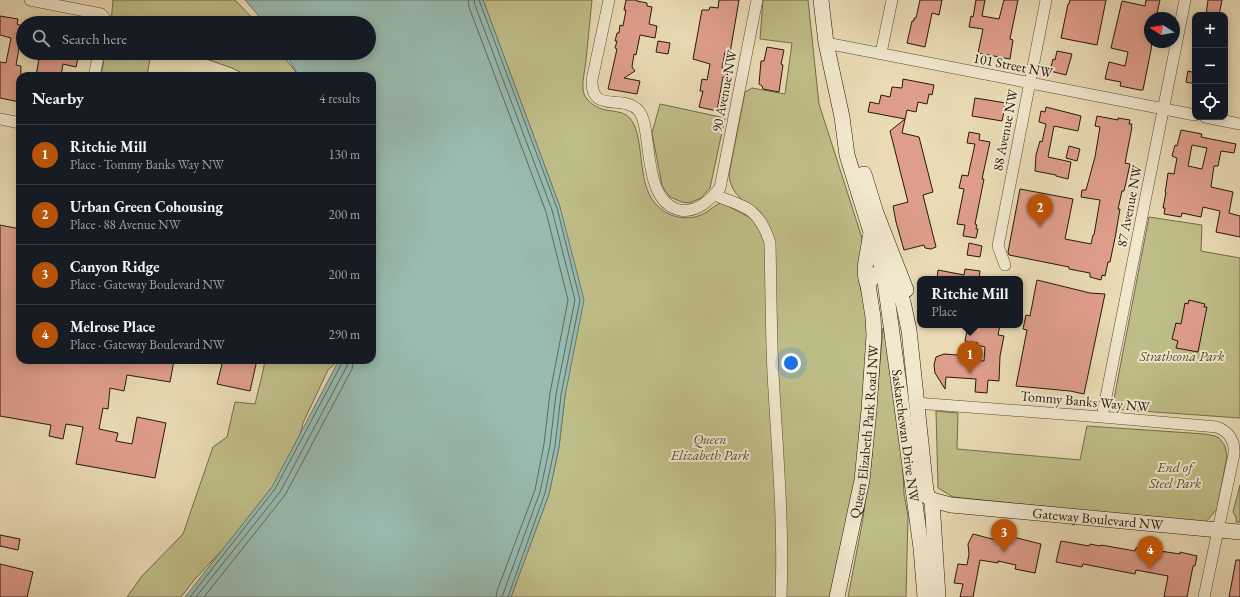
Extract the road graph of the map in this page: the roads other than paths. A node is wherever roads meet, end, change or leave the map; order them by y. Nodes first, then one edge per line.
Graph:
1 (30, 0) edge
2 (608, 0) edge
3 (757, 0) edge
4 (821, 0) edge
5 (892, 0) edge
6 (1046, 0) edge
7 (1185, 0) edge
8 (102, 16) edge
9 (826, 42) junction
10 (881, 53) junction
11 (97, 60) edge
12 (95, 72) edge
13 (1030, 83) junction
14 (1163, 109) junction
15 (1192, 114) edge
16 (842, 117) junction
17 (0, 119) edge
18 (1220, 120) edge
19 (16, 122) edge
20 (1240, 124) edge
21 (717, 191) junction
22 (870, 228) junction
23 (1005, 265) dead end
24 (884, 274) junction
25 (868, 285) junction
26 (909, 330) junction
27 (916, 403) junction
28 (1102, 417) junction
29 (932, 500) junction
30 (1218, 530) junction
31 (1240, 532) edge
32 (921, 548) junction
33 (781, 597) edge
34 (837, 597) edge
35 (925, 597) edge
36 (938, 597) edge
37 (1204, 597) edge

1 - 8 street
2 - 21 street
3 - 21 street, 90 Avenue NW
4 - 9 main road, Saskatchewan Drive NW
5 - 10 street
6 - 13 street, 88 Avenue NW
7 - 14 street, 87 Avenue NW
9 - 10 street, 101 Street NW
9 - 16 main road, Saskatchewan Drive NW
10 - 13 street, 101 Street NW
11 - 12 street
13 - 14 street, 101 Street NW
13 - 23 street, 88 Avenue NW
14 - 15 street, 101 Street NW
14 - 28 street, 87 Avenue NW
16 - 22 main road, Saskatchewan Drive NW
16 - 26 main road, Saskatchewan Drive NW
17 - 19 street
18 - 20 street
21 - 33 street
22 - 24 main road, Saskatchewan Drive NW
22 - 25 main road, Queen Elizabeth Park Road NW
24 - 25 main road
24 - 26 main road, Saskatchewan Drive NW
24 - 32 main road, Saskatchewan Drive NW
25 - 34 main road, Queen Elizabeth Park Road NW
26 - 27 main road, Saskatchewan Drive NW
27 - 28 street, Tommy Banks Way NW
27 - 29 main road, Saskatchewan Drive NW
28 - 30 street, Tommy Banks Way NW
29 - 30 main road, Gateway Boulevard NW
29 - 32 main road
29 - 36 main road, Saskatchewan Drive NW
30 - 31 main road, Gateway Boulevard NW
30 - 37 street
32 - 35 main road, Saskatchewan Drive NW

